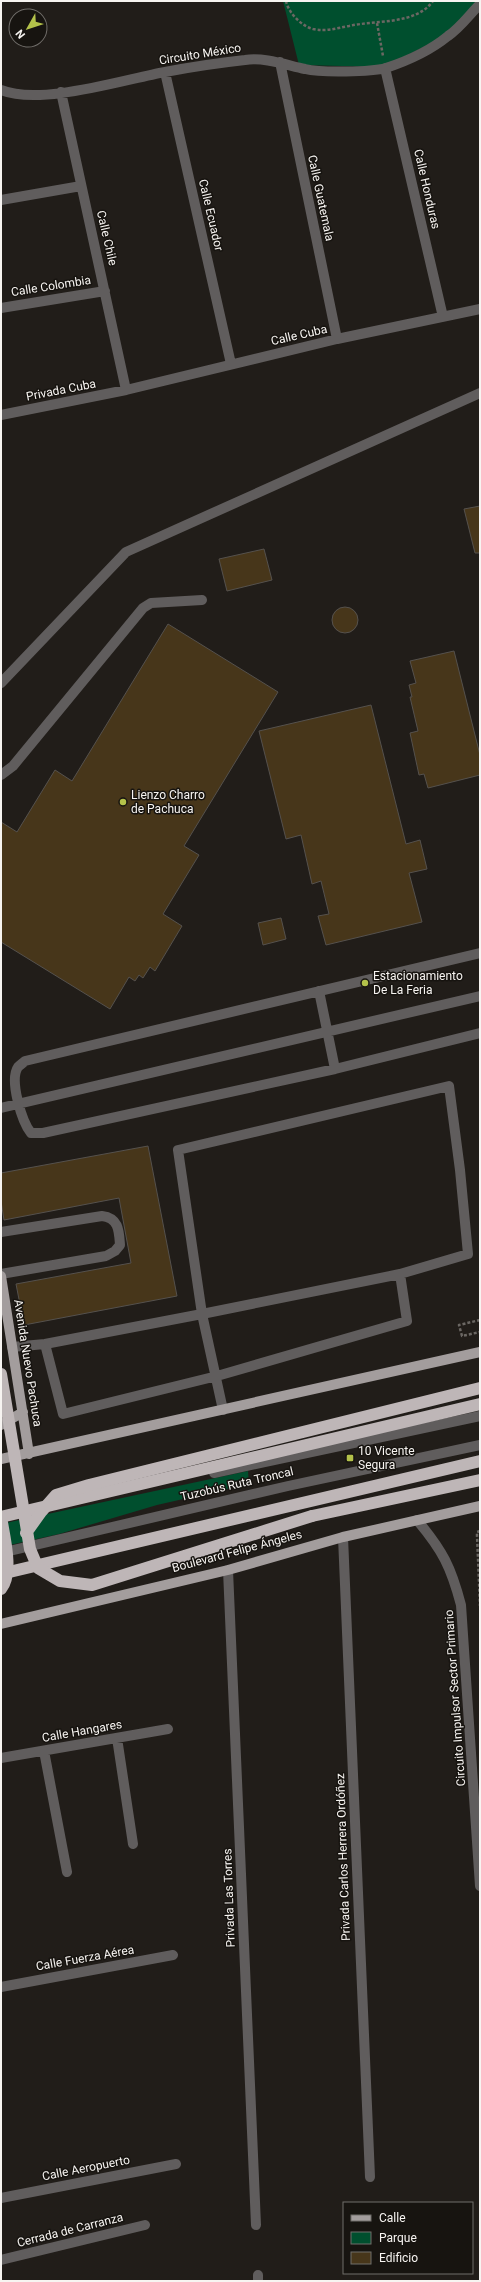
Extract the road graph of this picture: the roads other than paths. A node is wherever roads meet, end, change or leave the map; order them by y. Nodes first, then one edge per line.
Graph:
1 (480, 4) edge
2 (280, 62) junction
3 (385, 68) junction
4 (165, 72) junction
5 (1, 90) edge
6 (61, 92) junction
7 (81, 186) junction
8 (1, 200) edge
9 (106, 291) junction
10 (1, 308) edge
11 (480, 309) edge
12 (443, 317) junction
13 (337, 339) junction
14 (231, 364) junction
15 (126, 390) junction
16 (480, 393) edge
17 (1, 415) edge
18 (202, 600) dead end
19 (1, 684) edge
20 (1, 775) edge
21 (480, 953) edge
22 (319, 990) junction
23 (480, 996) edge
24 (328, 1032) junction
25 (480, 1033) edge
26 (335, 1069) junction
27 (18, 1104) junction
28 (1, 1108) edge
29 (1, 1232) edge
30 (400, 1274) junction
31 (1, 1275) edge
32 (202, 1314) junction
33 (45, 1344) junction
34 (12, 1347) junction
35 (480, 1352) edge
36 (1, 1374) edge
37 (217, 1376) junction
38 (480, 1388) edge
39 (480, 1404) edge
40 (224, 1410) junction
41 (23, 1412) junction
42 (480, 1416) edge
43 (1, 1425) edge
44 (480, 1445) edge
45 (29, 1454) junction
46 (1, 1459) edge
47 (480, 1461) edge
48 (480, 1480) edge
49 (480, 1506) edge
50 (1, 1517) edge
51 (418, 1520) junction
52 (26, 1533) junction
53 (343, 1537) junction
54 (3, 1539) edge
55 (1, 1553) edge
56 (228, 1570) junction
57 (1, 1574) edge
58 (1, 1589) edge
59 (1, 1624) edge
60 (168, 1729) dead end
61 (117, 1738) junction
62 (44, 1751) junction
63 (1, 1758) edge
64 (478, 1802) edge
65 (133, 1844) dead end
66 (479, 1845) edge
67 (66, 1872) dead end
68 (480, 1886) edge
69 (173, 1955) dead end
70 (1, 1986) edge
71 (176, 2164) dead end
72 (370, 2177) dead end
73 (1, 2198) edge
74 (145, 2225) dead end
75 (256, 2225) dead end
76 (1, 2260) edge

1 - 3 street, Circuito México
2 - 3 street, Circuito México
2 - 4 street, Circuito México
2 - 13 street, Calle Guatemala
3 - 12 street, Calle Honduras
4 - 6 street, Circuito México
4 - 14 street, Calle Ecuador
5 - 6 street, Circuito México
6 - 7 street, Calle Chile
7 - 8 street
7 - 9 street, Calle Chile
9 - 10 street, Calle Colombia
9 - 15 street, Calle Chile
11 - 12 street, Calle Cuba
12 - 13 street, Calle Cuba
13 - 14 street, Calle Cuba
14 - 15 street, Calle Cuba
15 - 17 street, Privada Cuba
16 - 19 street
18 - 20 street
21 - 22 street
22 - 24 street
22 - 27 street
23 - 24 street
24 - 26 street
24 - 27 street
25 - 26 street
26 - 27 street
27 - 28 street
29 - 31 street
30 - 32 street
30 - 32 street
30 - 37 street
31 - 34 main road, Avenida Nuevo Pachuca
32 - 33 street
32 - 37 street
33 - 34 street
33 - 37 street
34 - 41 main road, Avenida Nuevo Pachuca
35 - 40 main road
36 - 52 highway, bridge
37 - 40 street
38 - 52 highway, bridge
39 - 50 highway
40 - 45 main road
41 - 43 main road
41 - 45 main road, Avenida Nuevo Pachuca
42 - 50 street, Tuzobús Ruta Troncal
44 - 55 street, Tuzobús Ruta Troncal
45 - 46 main road
47 - 57 highway
48 - 52 highway, bridge
49 - 51 main road, Boulevard Felipe Ángeles
50 - 54 highway, bridge
51 - 53 main road, Boulevard Felipe Ángeles
51 - 64 street, Circuito Impulsor Sector Primario
53 - 56 main road, Boulevard Felipe Ángeles
53 - 72 street, Privada Carlos Herrera Ordóñez
54 - 58 highway, bridge
56 - 59 main road, Boulevard Felipe Ángeles
56 - 75 street, Privada Las Torres
60 - 61 street, Calle Hangares
61 - 62 street, Calle Hangares
61 - 65 street
62 - 63 street, Calle Hangares
62 - 67 street
64 - 66 street, Circuito Impulsor Sector Primario
66 - 68 street, Circuito Impulsor Sector Primario
69 - 70 street, Calle Fuerza Aérea
71 - 73 street, Calle Aeropuerto
74 - 76 street, Cerrada de Carranza

